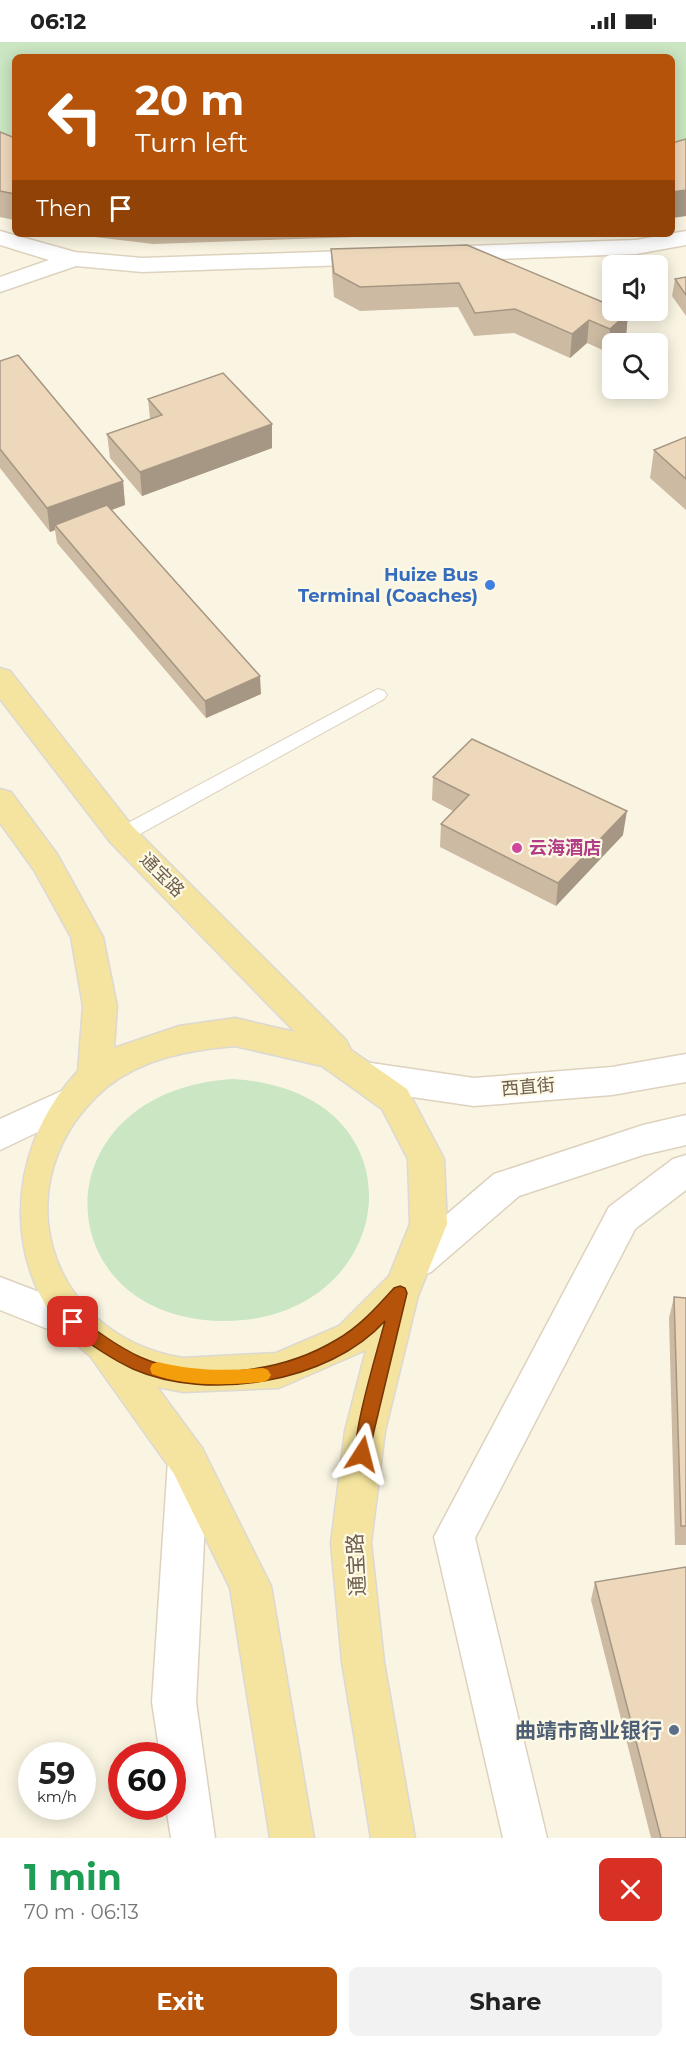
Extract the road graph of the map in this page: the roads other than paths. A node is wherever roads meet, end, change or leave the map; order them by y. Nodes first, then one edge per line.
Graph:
1 (0, 238) edge
2 (686, 238) edge
3 (74, 259) junction
4 (0, 285) edge
5 (0, 678) edge
6 (378, 695) dead end
7 (0, 800) edge
8 (122, 835) junction
9 (341, 1058) junction
10 (686, 1068) edge
11 (95, 1077) junction
12 (371, 1077) junction
13 (68, 1102) junction
14 (686, 1130) edge
15 (0, 1135) edge
16 (686, 1170) edge
17 (409, 1277) junction
18 (0, 1293) edge
19 (88, 1334) junction
20 (188, 1461) junction
21 (193, 1838) edge
22 (292, 1838) edge
23 (393, 1838) edge
24 (525, 1838) edge

1 - 3 street
2 - 3 street
3 - 4 street
5 - 8 main road, 通宝路
6 - 8 lane
7 - 11 main road
8 - 9 main road, 通宝路
9 - 11 main road
9 - 12 main road, 通宝路
10 - 12 street, 西直街
11 - 13 main road
12 - 17 main road, 通宝路
13 - 15 street
13 - 19 main road
14 - 17 street
16 - 24 street
17 - 19 main road
17 - 23 main road, 通宝路
18 - 19 street
19 - 20 main road
20 - 21 street
20 - 22 main road

